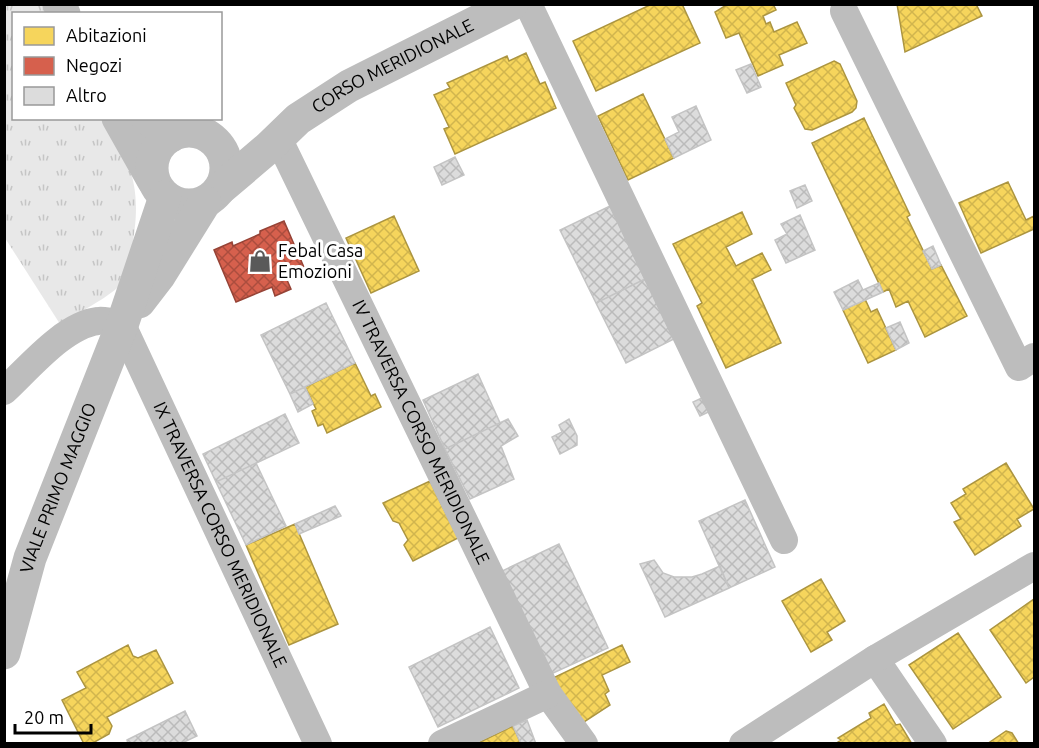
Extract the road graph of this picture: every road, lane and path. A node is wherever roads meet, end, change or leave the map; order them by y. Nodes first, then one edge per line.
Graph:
1 (512, 4) edge
2 (528, 4) edge
3 (844, 11) dead end
4 (118, 120) edge
5 (159, 127) edge
6 (203, 134) junction
7 (278, 138) junction
8 (159, 188) junction
9 (213, 195) junction
10 (122, 325) junction
11 (1035, 357) edge
12 (4, 391) edge
13 (784, 540) dead end
14 (1035, 566) edge
15 (4, 653) edge
16 (875, 659) junction
17 (548, 694) junction
18 (318, 744) edge
19 (442, 744) edge
20 (584, 744) edge
21 (742, 744) edge
22 (933, 744) edge

1 - 7 street, CORSO MERIDIONALE
2 - 13 street
3 - 11 street
4 - 8 street
5 - 6 street
5 - 8 street
6 - 7 street
6 - 9 street
7 - 9 street, CORSO MERIDIONALE
7 - 17 street, IV TRAVERSA CORSO MERIDIONALE
8 - 9 street
8 - 10 street, VIALE PRIMO MAGGIO
9 - 10 street, VIALE PRIMO MAGGIO
10 - 12 street
10 - 15 street, VIALE PRIMO MAGGIO
10 - 18 street, IX TRAVERSA CORSO MERIDIONALE
14 - 16 street
16 - 21 street
16 - 22 street
17 - 19 street
17 - 20 street, IV TRAVERSA CORSO MERIDIONALE

